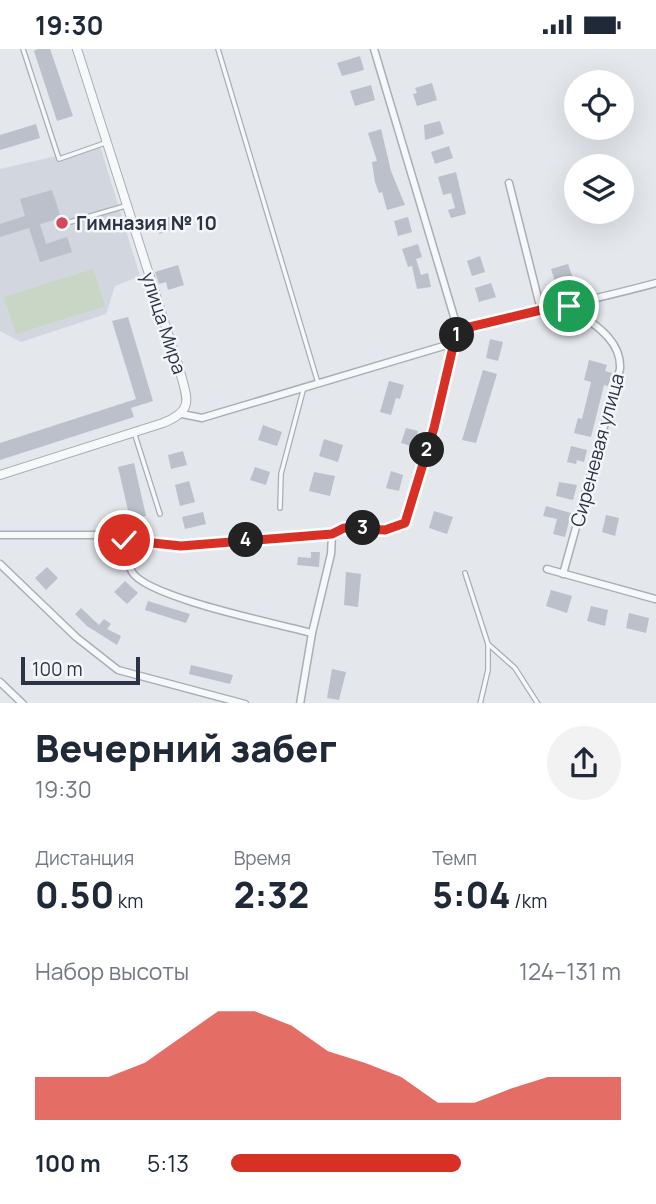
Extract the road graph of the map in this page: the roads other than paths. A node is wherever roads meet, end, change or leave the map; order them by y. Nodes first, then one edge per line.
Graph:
1 (23, 49) edge
2 (77, 49) edge
3 (218, 49) edge
4 (374, 49) edge
5 (107, 143) junction
6 (509, 183) dead end
7 (127, 205) junction
8 (70, 222) dead end
9 (656, 283) edge
10 (569, 306) junction
11 (541, 310) junction
12 (457, 330) junction
13 (318, 383) junction
14 (304, 387) junction
15 (182, 414) junction
16 (134, 431) junction
17 (0, 475) edge
18 (280, 508) dead end
19 (160, 514) dead end
20 (332, 534) junction
21 (0, 535) edge
22 (124, 540) junction
23 (0, 564) edge
24 (547, 569) dead end
25 (465, 573) dead end
26 (564, 574) junction
27 (655, 599) edge
28 (312, 633) junction
29 (488, 644) junction
30 (0, 683) edge
31 (23, 703) edge
32 (245, 703) edge
33 (300, 703) edge
34 (480, 703) edge
35 (538, 703) edge

1 - 5 lane
2 - 5 street, улица Мира
3 - 13 lane
4 - 12 street
5 - 7 street, улица Мира
6 - 11 street
7 - 8 lane
7 - 15 street, улица Мира
9 - 10 street
10 - 11 street
10 - 26 street, Сиреневая улица
11 - 12 street
12 - 13 street
12 - 20 street
13 - 14 street
14 - 15 street
14 - 18 lane
15 - 16 street
16 - 17 street
16 - 19 lane
20 - 22 street
20 - 28 street
21 - 22 street
22 - 28 street
23 - 32 street
24 - 26 street
25 - 29 lane
26 - 27 street
28 - 33 street
29 - 34 lane
29 - 35 lane
30 - 31 street

